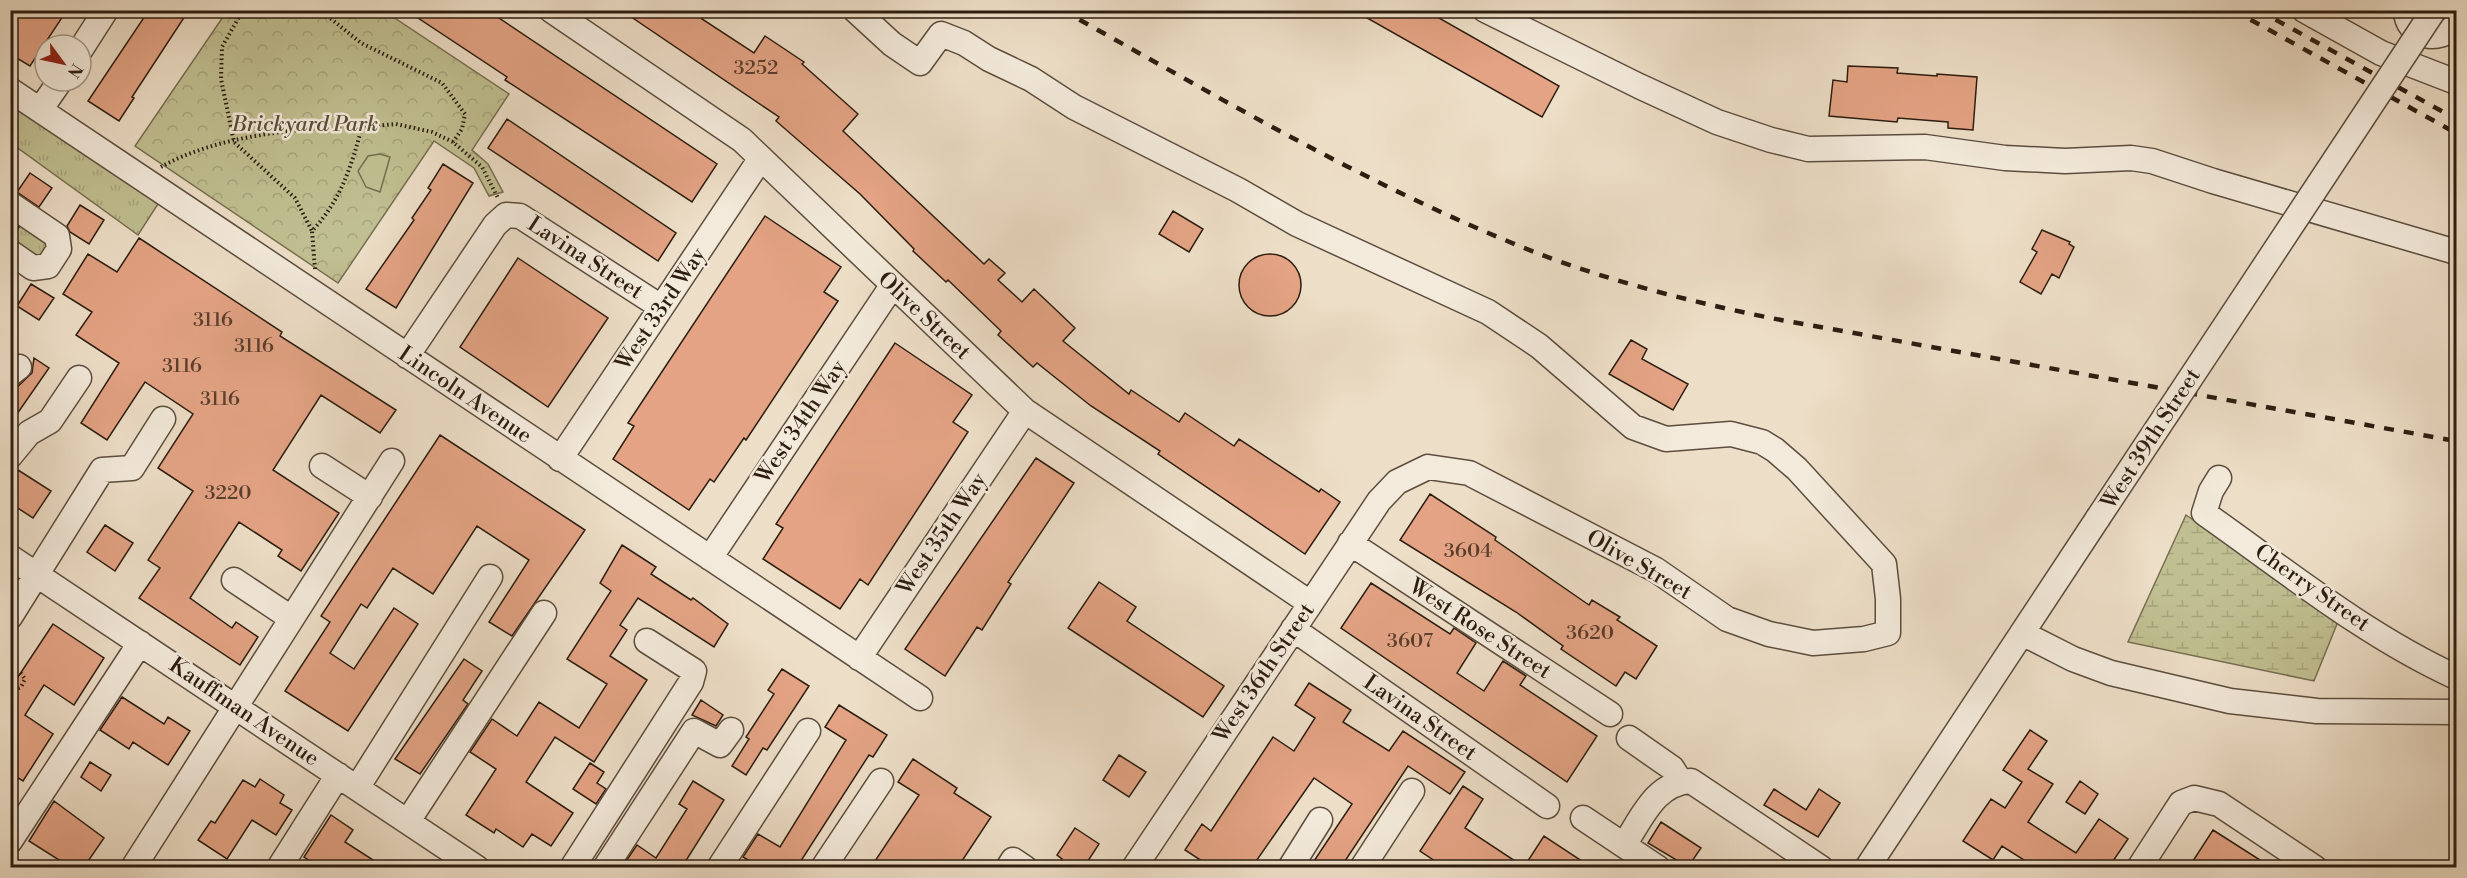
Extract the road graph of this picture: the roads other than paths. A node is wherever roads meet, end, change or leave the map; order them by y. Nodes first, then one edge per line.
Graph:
1 (106, 10) edge
2 (551, 10) edge
3 (855, 10) edge
4 (1485, 10) edge
5 (2304, 10) edge
6 (2406, 10) edge
7 (2434, 10) edge
8 (2457, 25) edge
9 (91, 33) edge
10 (2457, 82) edge
11 (10, 90) edge
12 (52, 93) edge
13 (40, 110) junction
14 (761, 158) junction
15 (10, 204) edge
16 (10, 252) edge
17 (2457, 252) edge
18 (892, 286) junction
19 (661, 307) junction
20 (407, 356) junction
21 (79, 378) dead end
22 (1025, 411) junction
23 (163, 419) dead end
24 (10, 456) edge
25 (560, 459) junction
26 (392, 461) dead end
27 (322, 466) dead end
28 (2219, 478) dead end
29 (1397, 482) joint
30 (370, 497) junction
31 (1350, 543) junction
32 (10, 557) edge
33 (710, 558) junction
34 (38, 576) junction
35 (490, 577) dead end
36 (234, 580) dead end
37 (1310, 603) junction
38 (544, 613) dead end
39 (10, 617) edge
40 (291, 618) junction
41 (1293, 629) junction
42 (2022, 633) junction
43 (647, 642) dead end
44 (140, 643) junction
45 (859, 658) junction
46 (2457, 677) edge
47 (920, 698) dead end
48 (236, 708) junction
49 (2457, 712) edge
50 (1610, 714) dead end
51 (731, 730) dead end
52 (808, 731) dead end
53 (1629, 738) dead end
54 (880, 781) dead end
55 (1680, 781) junction
56 (348, 782) junction
57 (1412, 791) dead end
58 (1547, 806) dead end
59 (1583, 818) dead end
60 (1320, 820) dead end
61 (408, 821) junction
62 (10, 841) edge
63 (1624, 845) junction
64 (133, 867) edge
65 (279, 867) edge
66 (477, 867) edge
67 (572, 867) edge
68 (605, 867) edge
69 (718, 867) edge
70 (823, 867) edge
71 (1008, 867) edge
72 (1025, 867) edge
73 (1134, 867) edge
74 (1290, 867) edge
75 (1362, 867) edge
76 (1659, 867) edge
77 (1821, 867) edge
78 (1867, 867) edge
79 (2139, 867) edge
80 (2315, 867) edge

1 - 9 street
2 - 14 street, Olive Street
3 - 29 street, Olive Street
4 - 17 street
5 - 10 street
6 - 8 street
7 - 42 street, West 39th Street, bridge
11 - 13 street, Lincoln Avenue
12 - 13 street
13 - 20 street, Lincoln Avenue
14 - 18 street, Olive Street
14 - 19 street, West 33rd Way
15 - 16 street
18 - 22 street, Olive Street
18 - 33 street, West 34th Way
19 - 20 street, Lavina Street
19 - 25 street, West 33rd Way
20 - 25 street, Lincoln Avenue
21 - 24 street
22 - 37 street, Olive Street
22 - 45 street, West 35th Way
23 - 34 street
25 - 33 street, Lincoln Avenue
26 - 30 street
27 - 30 street
28 - 46 street, Cherry Street
29 - 31 street, West 36th Street
30 - 40 street
31 - 37 street, West 36th Street
31 - 50 street, West Rose Street
32 - 34 street, Kauffman Avenue
33 - 45 street, Lincoln Avenue
34 - 39 street
34 - 44 street, Kauffman Avenue
35 - 56 street
36 - 40 street
37 - 41 street, West 36th Street
38 - 61 street
40 - 48 street
41 - 58 street, Lavina Street
41 - 73 street, West 36th Street
42 - 49 street
42 - 78 street, West 39th Street
43 - 67 street
44 - 48 street, Kauffman Avenue
44 - 62 street
45 - 47 street, Lincoln Avenue
48 - 56 street, Kauffman Avenue
48 - 64 street
51 - 68 street
52 - 69 street
53 - 55 street
54 - 70 street
55 - 63 street
55 - 77 street
56 - 61 street, Kauffman Avenue
56 - 65 street
57 - 75 street
59 - 63 street
60 - 74 street
61 - 66 street, Kauffman Avenue
63 - 76 street
71 - 72 street
79 - 80 street

